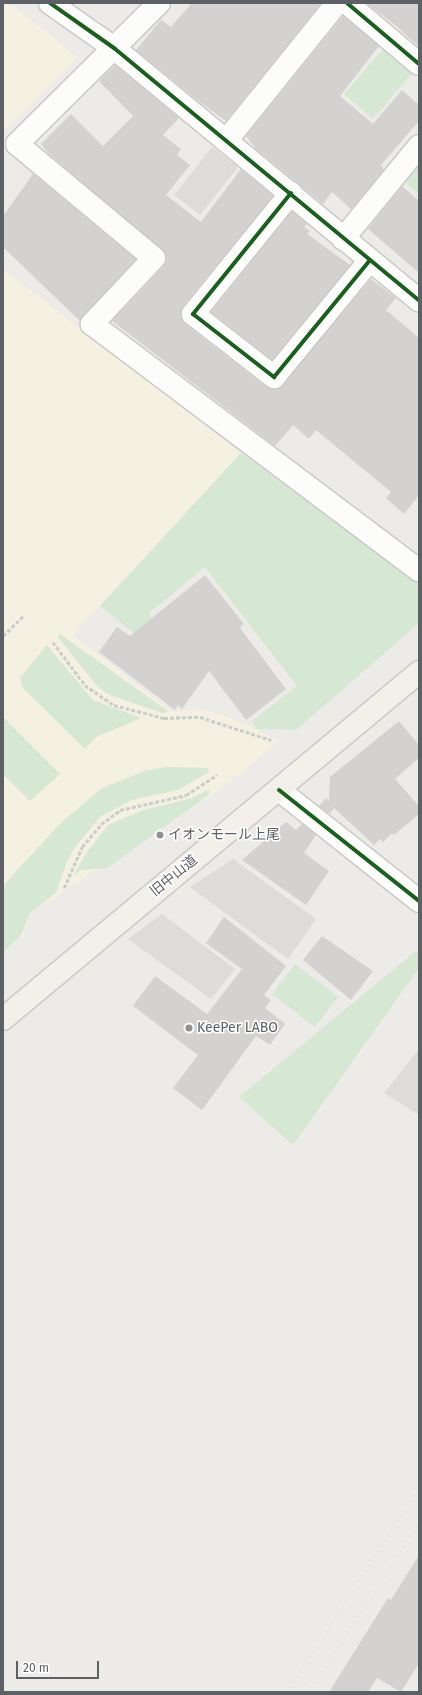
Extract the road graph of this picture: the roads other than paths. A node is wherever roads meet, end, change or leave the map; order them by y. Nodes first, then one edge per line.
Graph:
1 (50, 3) edge
2 (159, 3) edge
3 (337, 3) edge
4 (347, 3) edge
5 (114, 48) junction
6 (419, 64) edge
7 (226, 141) junction
8 (419, 146) edge
9 (291, 194) junction
10 (343, 239) junction
11 (370, 260) junction
12 (419, 300) edge
13 (419, 570) edge
14 (419, 672) edge
15 (279, 790) junction
16 (419, 901) edge
17 (3, 1018) edge

1 - 5 street
2 - 5 street
3 - 7 street
4 - 6 street
5 - 7 street
5 - 13 street
7 - 9 street
8 - 10 street
9 - 10 street
9 - 11 street
10 - 11 street
11 - 12 street
14 - 15 main road, 旧中山道
15 - 16 street
15 - 17 main road, 旧中山道

